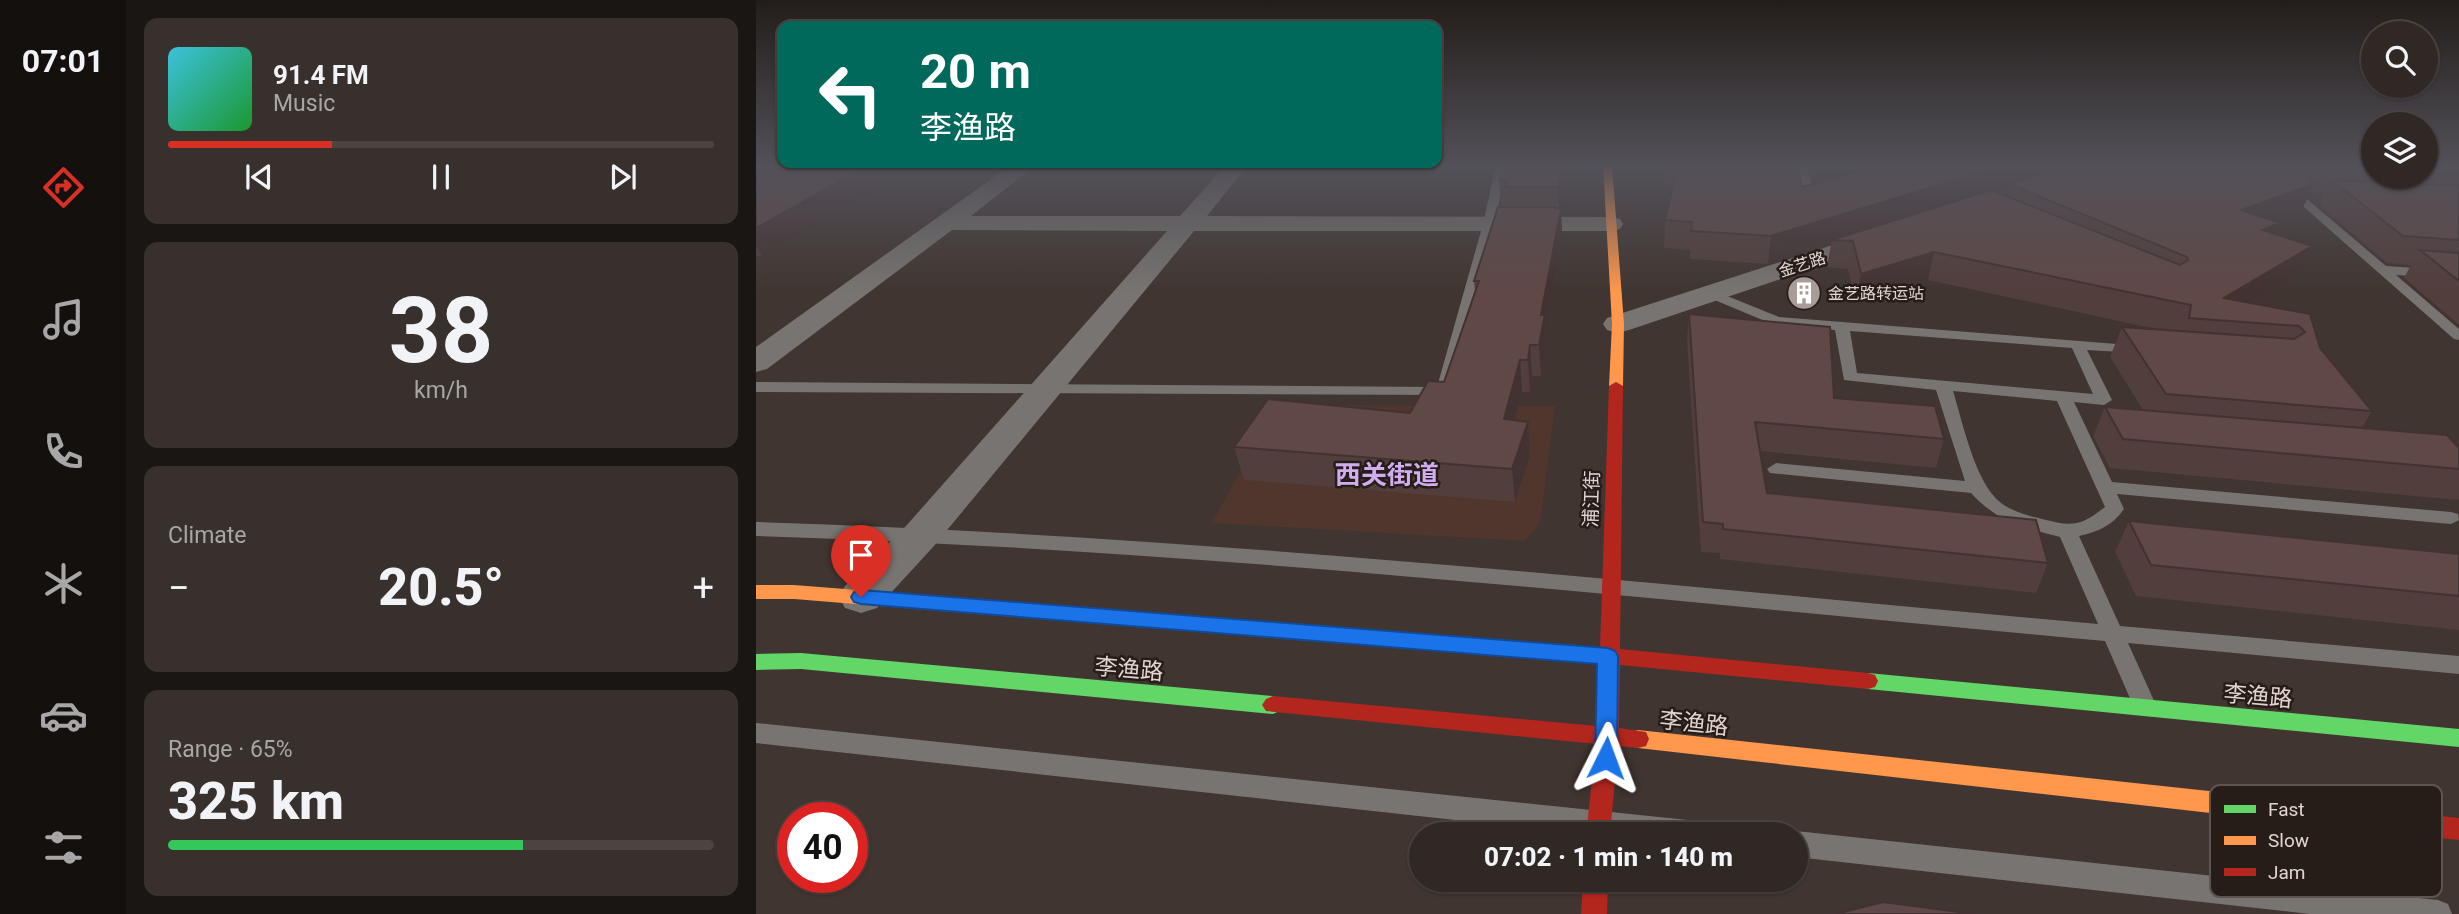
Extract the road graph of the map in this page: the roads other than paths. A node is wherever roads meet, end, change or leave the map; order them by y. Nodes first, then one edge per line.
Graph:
1 (967, 208) edge
2 (1200, 208) edge
3 (1492, 208) edge
4 (1610, 208) edge
5 (2311, 208) edge
6 (946, 223) junction
7 (1187, 223) junction
8 (1489, 224) junction
9 (1611, 224) junction
10 (1901, 231) edge
11 (2383, 270) junction
12 (2459, 275) edge
13 (1710, 293) junction
14 (1618, 324) junction
15 (1842, 327) junction
16 (2458, 335) edge
17 (2077, 344) junction
18 (2157, 351) edge
19 (756, 362) edge
20 (1943, 386) junction
21 (756, 387) edge
22 (1045, 389) junction
23 (2063, 396) junction
24 (1776, 469) dead end
25 (2105, 487) junction
26 (1976, 488) junction
27 (2451, 518) dead end
28 (756, 529) edge
29 (2068, 531) junction
30 (920, 536) junction
31 (1609, 589) junction
32 (756, 592) edge
33 (861, 597) junction
34 (2113, 635) junction
35 (1608, 656) junction
36 (756, 662) edge
37 (2459, 665) edge
38 (2145, 708) junction
39 (756, 733) edge
40 (1608, 736) junction
41 (2459, 738) edge
42 (2210, 802) edge
43 (1538, 822) edge
44 (1600, 822) edge
45 (1808, 845) edge
46 (2210, 889) edge
47 (1595, 892) edge
48 (2282, 897) edge
49 (1594, 914) edge
50 (2438, 914) edge

1 - 6 street
2 - 7 street
3 - 8 lane
4 - 9 main road, 浦江街
5 - 11 lane
6 - 7 street
6 - 19 street
7 - 8 street
7 - 22 street
8 - 9 street
8 - 22 lane
9 - 14 main road, 浦江街
10 - 13 street, 金艺路
11 - 12 lane
11 - 16 lane
13 - 14 street, 金艺路
13 - 15 lane
14 - 31 main road, 浦江街
15 - 17 lane
15 - 20 lane
17 - 18 lane
17 - 23 lane
20 - 23 lane
20 - 26 lane
21 - 22 lane
22 - 30 street
23 - 25 lane
24 - 26 lane
25 - 27 lane
25 - 29 lane
26 - 29 lane
28 - 30 lane
29 - 34 lane
30 - 31 lane
30 - 33 street
31 - 34 lane
31 - 35 main road, 浦江街
32 - 33 main road, 李渔路
33 - 35 main road, 李渔路
34 - 37 lane
34 - 38 lane
35 - 38 main road, 李渔路
35 - 40 main road, 浦江街
36 - 40 main road, 李渔路
38 - 41 main road, 李渔路
39 - 43 lane
40 - 42 main road, 李渔路
40 - 44 main road, 浦江街
45 - 46 lane
47 - 49 main road
48 - 50 lane

